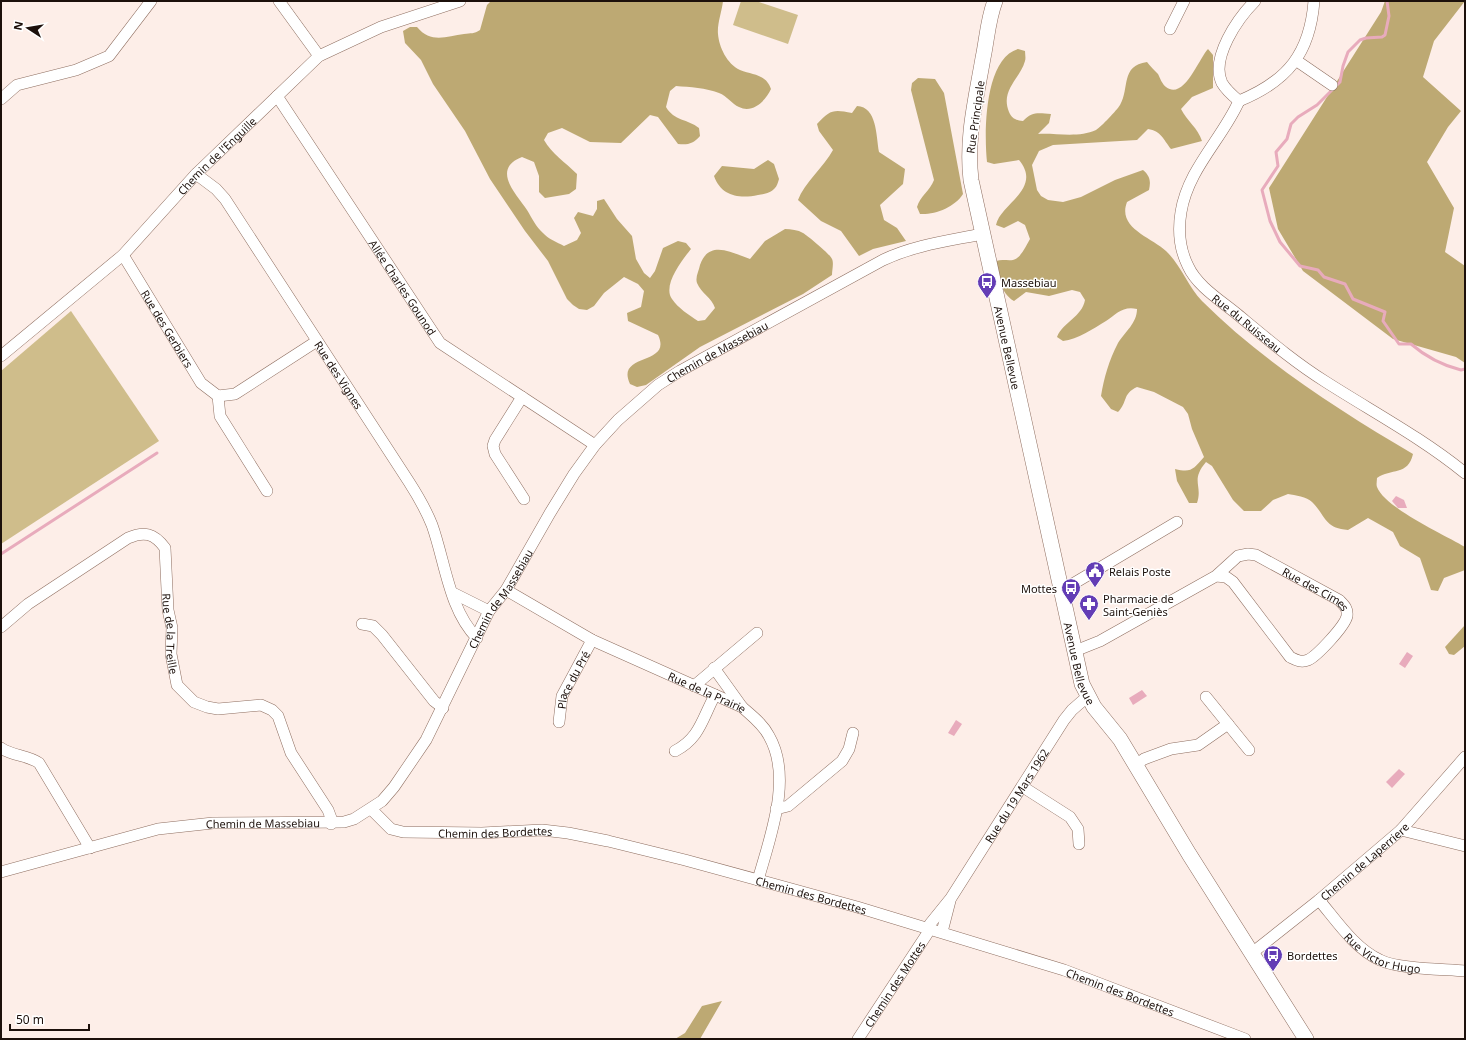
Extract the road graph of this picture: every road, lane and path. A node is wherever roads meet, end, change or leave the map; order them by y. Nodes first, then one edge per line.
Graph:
1 (151, 1) edge
2 (279, 1) edge
3 (460, 1) edge
4 (995, 1) edge
5 (1184, 1) edge
6 (1255, 1) edge
7 (1314, 1) edge
8 (1170, 29) dead end
9 (320, 56) junction
10 (1297, 61) junction
11 (1332, 85) dead end
12 (277, 96) junction
13 (1, 99) edge
14 (1239, 101) junction
15 (196, 174) junction
16 (982, 234) junction
17 (124, 255) junction
18 (317, 341) junction
19 (1, 356) edge
20 (218, 396) junction
21 (522, 397) junction
22 (596, 445) junction
23 (1465, 473) edge
24 (267, 491) dead end
25 (524, 499) dead end
26 (1177, 522) dead end
27 (1216, 576) junction
28 (506, 590) junction
29 (1061, 591) junction
30 (453, 593) junction
31 (489, 611) junction
32 (362, 624) dead end
33 (1, 627) edge
34 (757, 633) dead end
35 (477, 638) junction
36 (592, 640) junction
37 (1075, 651) junction
38 (714, 668) junction
39 (694, 686) junction
40 (715, 695) junction
41 (1088, 696) junction
42 (1206, 697) dead end
43 (742, 707) junction
44 (443, 708) junction
45 (559, 722) dead end
46 (1228, 724) junction
47 (853, 733) dead end
48 (1, 748) edge
49 (1249, 750) dead end
50 (675, 751) dead end
51 (1465, 757) edge
52 (1135, 765) junction
53 (1023, 787) junction
54 (370, 809) junction
55 (776, 809) junction
56 (331, 824) junction
57 (1401, 830) junction
58 (1079, 844) dead end
59 (1465, 846) edge
60 (90, 848) junction
61 (1, 872) edge
62 (758, 880) junction
63 (951, 898) junction
64 (1319, 900) junction
65 (929, 928) junction
66 (942, 932) junction
67 (1252, 953) junction
68 (1465, 971) edge
69 (858, 1039) edge
70 (1245, 1039) edge
71 (1306, 1039) edge

1 - 13 street
2 - 9 street
3 - 9 street, Chemin de l'Enguille
4 - 16 main road, Rue Principale
5 - 8 street
6 - 14 street
7 - 10 street
9 - 12 street, Chemin de l'Enguille
10 - 11 street
10 - 14 street
12 - 15 street, Chemin de l'Enguille
12 - 21 street, Allée Charles Gounod
14 - 23 street, Rue du Ruisseau
15 - 17 street, Chemin de l'Enguille
15 - 18 street, Rue des Vignes
16 - 22 street, Chemin de Massebiau
16 - 29 main road, Avenue Bellevue
17 - 19 street, Chemin de l'Enguille
17 - 20 street, Rue des Gerbiers
18 - 20 street
18 - 30 street, Rue des Vignes
20 - 24 street
21 - 22 street, Allée Charles Gounod
21 - 25 street
22 - 28 street, Chemin de Massebiau
26 - 29 street
27 - 27 street, Rue des Cimes
27 - 37 street, Rue des Cimes
28 - 31 street, Chemin de Massebiau
28 - 36 street, Rue de la Prairie
29 - 37 main road, Avenue Bellevue
30 - 31 street
30 - 35 street, Rue des Vignes
31 - 35 street, Chemin de Massebiau
32 - 44 street
33 - 56 street, Rue de la Treille
34 - 38 street
35 - 44 street, Chemin de Massebiau
36 - 39 street, Rue de la Prairie
36 - 45 street, Place du Pré
37 - 41 main road, Avenue Bellevue
38 - 39 street
38 - 43 street
39 - 40 street, Rue de la Prairie
40 - 43 street, Rue de la Prairie
40 - 50 street
41 - 52 main road, Avenue Bellevue
41 - 53 street, Rue du 19 Mars 1962
42 - 46 street
43 - 55 street, Rue de la Prairie
44 - 54 street, Chemin de Massebiau
46 - 49 street
46 - 52 street
47 - 55 street
48 - 60 street
51 - 57 street, Chemin de Laperriere
52 - 67 main road, Avenue Bellevue
53 - 58 street
53 - 63 street, Rue du 19 Mars 1962
54 - 56 street, Chemin de Massebiau
54 - 62 street, Chemin des Bordettes
55 - 62 street, Rue de la Prairie
56 - 60 street, Chemin de Massebiau
57 - 59 street
57 - 64 street, Chemin de Laperriere
60 - 61 street, Chemin de Massebiau
62 - 65 street, Chemin des Bordettes
63 - 65 street, Rue du 19 Mars 1962
63 - 66 street, Rue du 19 Mars 1962
64 - 67 street, Chemin de Laperriere
64 - 68 street, Rue Victor Hugo
65 - 66 street, Chemin des Bordettes
65 - 69 street, Chemin des Mottes
66 - 70 street, Chemin des Bordettes
67 - 71 main road, Avenue Bellevue

